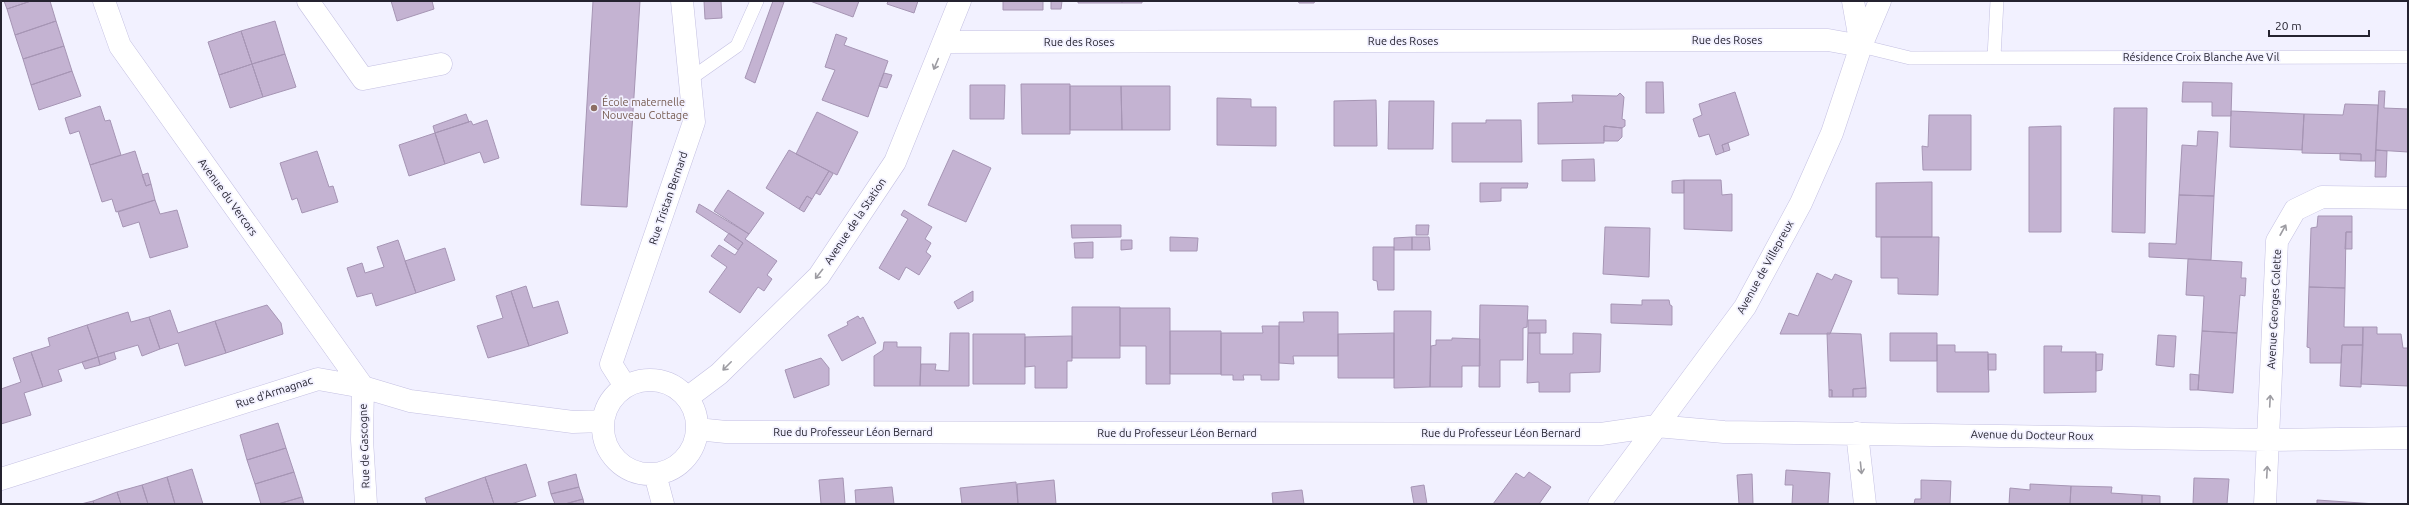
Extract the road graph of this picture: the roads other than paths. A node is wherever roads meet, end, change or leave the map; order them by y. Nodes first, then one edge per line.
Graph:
1 (104, 1) edge
2 (308, 1) edge
3 (682, 1) edge
4 (757, 1) edge
5 (960, 1) edge
6 (1853, 1) edge
7 (1880, 1) edge
8 (1997, 1) edge
9 (945, 42) junction
10 (1861, 46) junction
11 (1994, 57) junction
12 (2408, 57) edge
13 (441, 64) dead end
14 (690, 78) junction
15 (2408, 198) edge
16 (625, 386) junction
17 (363, 387) junction
18 (687, 398) junction
19 (603, 421) junction
20 (1656, 426) junction
21 (697, 429) junction
22 (1857, 433) junction
23 (2408, 438) edge
24 (2268, 440) junction
25 (655, 474) junction
26 (1, 479) edge
27 (366, 504) edge
28 (663, 504) edge
29 (1599, 504) edge
30 (1864, 504) edge
31 (2265, 504) edge

1 - 17 street, Avenue du Vercors
2 - 13 street
3 - 14 street, Rue Tristan Bernard
4 - 14 lane
5 - 9 street, Avenue de la Station
6 - 10 street, Avenue de Villepreux
7 - 10 street, Avenue de Villepreux
8 - 11 lane
9 - 10 street, Rue des Roses
9 -> 18 street, Avenue de la Station
10 - 11 lane, Résidence Croix Blanche Ave Vil
10 - 20 street, Avenue de Villepreux
11 - 12 lane, Résidence Croix Blanche Ave Vil
14 - 16 street, Rue Tristan Bernard
24 -> 15 street, Avenue Georges Colette
16 - 18 street
16 - 19 street
17 - 19 street, Rue d'Armagnac
17 - 26 street, Rue d'Armagnac
17 - 27 street, Rue de Gascogne
18 - 21 street
19 - 25 street
20 - 21 street, Rue du Professeur Léon Bernard
20 - 22 street, Avenue du Docteur Roux
20 - 29 street, Avenue de Villepreux
21 - 25 street
22 - 24 street, Avenue du Docteur Roux
22 -> 30 street
23 - 24 street, Avenue du Docteur Roux
31 -> 24 street, Avenue Georges Colette
25 - 28 street

